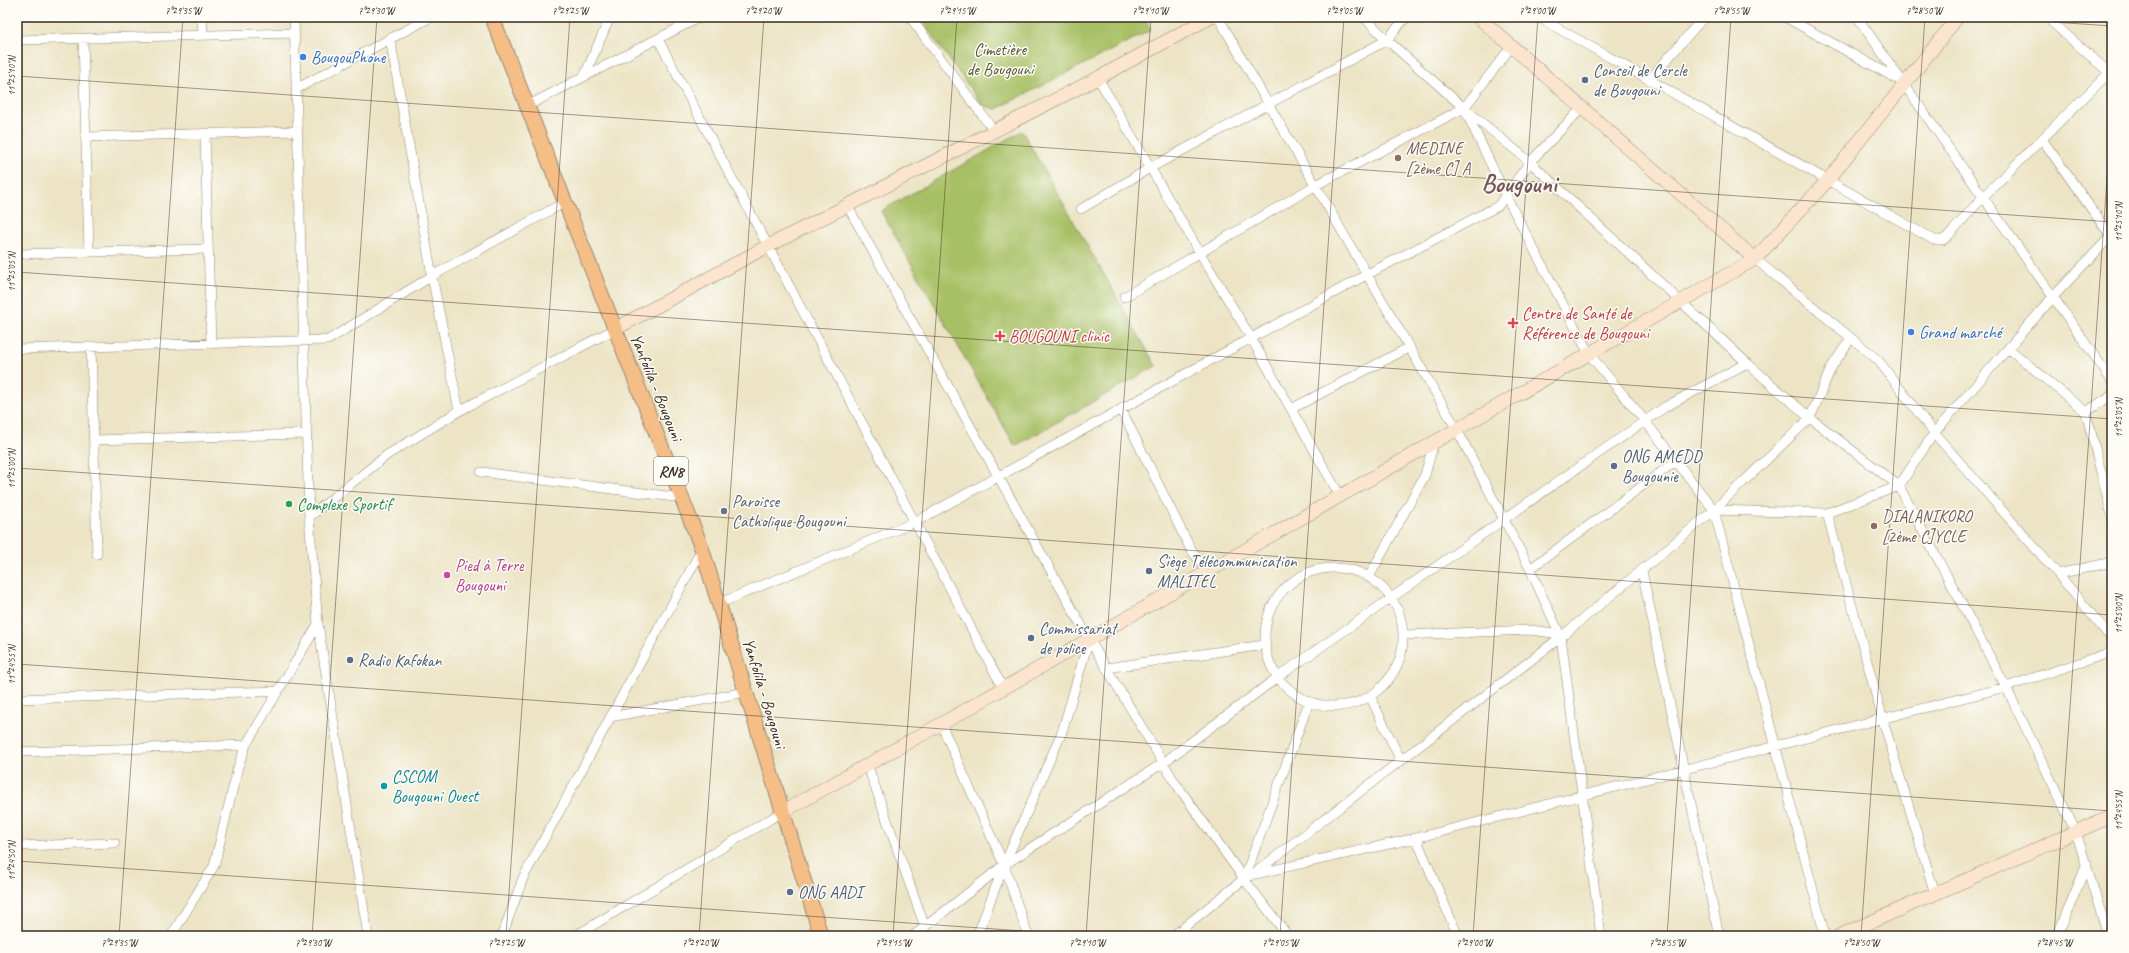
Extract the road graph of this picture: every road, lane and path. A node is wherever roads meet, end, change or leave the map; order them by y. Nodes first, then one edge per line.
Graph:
1 (202, 17) edge
2 (294, 17) edge
3 (431, 17) edge
4 (492, 17) edge
5 (610, 17) edge
6 (700, 17) edge
7 (910, 17) edge
8 (1211, 17) edge
9 (1218, 17) edge
10 (1364, 17) edge
11 (1406, 17) edge
12 (1478, 17) edge
13 (1538, 17) edge
14 (1704, 17) edge
15 (1785, 17) edge
16 (1857, 17) edge
17 (1958, 17) edge
18 (2046, 17) edge
19 (294, 33) junction
20 (203, 35) junction
21 (390, 38) junction
22 (82, 39) junction
23 (658, 39) junction
24 (17, 40) edge
25 (1387, 40) junction
26 (1511, 47) junction
27 (2111, 72) edge
28 (584, 77) junction
29 (1098, 78) junction
30 (1650, 79) junction
31 (1904, 83) junction
32 (296, 89) junction
33 (1269, 105) junction
34 (527, 106) junction
35 (1464, 108) junction
36 (1582, 108) junction
37 (297, 131) junction
38 (994, 131) junction
39 (205, 134) junction
40 (85, 137) junction
41 (2042, 139) junction
42 (1530, 162) junction
43 (1150, 168) junction
44 (1828, 180) junction
45 (1316, 185) junction
46 (1506, 196) junction
47 (1983, 197) junction
48 (565, 202) junction
49 (847, 205) junction
50 (1081, 209) dead end
51 (2112, 236) edge
52 (768, 246) junction
53 (208, 249) junction
54 (89, 252) junction
55 (1200, 253) junction
56 (17, 254) edge
57 (1755, 259) junction
58 (1368, 274) junction
59 (432, 276) junction
60 (2053, 296) junction
61 (1124, 297) dead end
62 (1681, 302) junction
63 (615, 330) junction
64 (1251, 338) junction
65 (1851, 338) junction
66 (304, 341) junction
67 (211, 344) junction
68 (91, 347) junction
69 (1410, 347) junction
70 (2008, 348) junction
71 (17, 349) edge
72 (1589, 354) junction
73 (1747, 363) junction
74 (2112, 381) edge
75 (2112, 395) edge
76 (1121, 409) junction
77 (1291, 409) junction
78 (459, 411) junction
79 (2086, 412) junction
80 (1810, 418) junction
81 (1645, 421) junction
82 (1456, 428) junction
83 (1934, 432) junction
84 (306, 434) junction
85 (94, 440) junction
86 (1434, 442) junction
87 (1676, 461) junction
88 (482, 472) dead end
89 (997, 475) junction
90 (1899, 486) junction
91 (1340, 496) junction
92 (682, 498) junction
93 (1714, 510) junction
94 (1826, 513) junction
95 (2112, 516) edge
96 (309, 518) junction
97 (1505, 519) junction
98 (914, 522) junction
99 (702, 549) junction
100 (97, 554) dead end
101 (2112, 562) edge
102 (1530, 569) junction
103 (1642, 571) junction
104 (1208, 572) junction
105 (2058, 574) junction
106 (1370, 575) junction
107 (1391, 599) junction
108 (720, 603) junction
109 (318, 624) junction
110 (1403, 634) junction
111 (1561, 636) junction
112 (1089, 638) junction
113 (2112, 639) edge
114 (1264, 645) junction
115 (2112, 652) edge
116 (1106, 668) junction
117 (1278, 677) junction
118 (2006, 687) junction
119 (1003, 688) junction
120 (278, 692) junction
121 (746, 692) junction
122 (1370, 696) junction
123 (17, 699) edge
124 (1309, 702) junction
125 (610, 717) junction
126 (1882, 717) junction
127 (941, 724) junction
128 (246, 745) junction
129 (1775, 745) junction
130 (17, 752) edge
131 (1401, 761) junction
132 (1163, 763) junction
133 (868, 764) junction
134 (1684, 768) junction
135 (1583, 794) junction
136 (782, 812) junction
137 (2112, 816) edge
138 (2076, 832) junction
139 (1416, 838) junction
140 (115, 843) dead end
141 (17, 846) edge
142 (2087, 864) junction
143 (1004, 865) junction
144 (1252, 874) junction
145 (1244, 879) junction
146 (1935, 894) junction
147 (925, 927) junction
148 (171, 936) edge
149 (368, 936) edge
150 (502, 936) edge
151 (575, 936) edge
152 (821, 936) edge
153 (913, 936) edge
154 (977, 936) edge
155 (1028, 936) edge
156 (1173, 936) edge
157 (1288, 936) edge
158 (1458, 936) edge
159 (1601, 936) edge
160 (1719, 936) edge
161 (1825, 936) edge
162 (1839, 936) edge
163 (2058, 936) edge
164 (2108, 936) edge

1 - 20 street
2 - 19 street
3 - 21 street
4 - 34 main road, Yanfolila - Bougouni / RN8
5 - 28 street
6 - 23 street
7 - 38 street
8 - 29 street
9 - 33 street
10 - 25 street
11 - 25 street
12 - 26 street
13 - 30 street
14 - 30 street
15 - 31 street
16 - 31 street
17 - 31 street
18 - 27 street
19 - 20 street
19 - 32 street
20 - 22 street
21 - 32 street
21 - 59 street
22 - 24 street
22 - 40 street
23 - 28 street
23 - 52 street
25 - 33 street
25 - 35 street
26 - 35 street
26 - 36 street
27 - 41 street
28 - 34 street
29 - 38 street
29 - 43 street
30 - 44 street
31 - 44 street
31 - 47 street
32 - 37 street
33 - 43 street
33 - 45 street
34 - 48 main road, Yanfolila - Bougouni / RN8
35 - 42 street
35 - 45 street
35 - 46 street
36 - 42 street
36 - 57 street
37 - 39 street
37 - 66 street
38 - 49 street
39 - 40 street
39 - 53 street
40 - 54 street
41 - 47 street
41 - 51 street
42 - 46 street
42 - 62 street
43 - 50 street
43 - 55 street
44 - 47 street
44 - 57 street
45 - 55 street
45 - 58 street
46 - 58 street
46 - 72 street
47 - 60 street
48 - 59 street
48 - 63 main road, Yanfolila - Bougouni / RN8
49 - 52 street
49 - 89 street
51 - 60 street
52 - 63 street
52 - 98 street
53 - 54 street
53 - 67 street
54 - 56 street
55 - 61 street
55 - 64 street
57 - 62 street
57 - 65 street
58 - 64 street
58 - 69 street
59 - 66 street
59 - 78 street
60 - 70 street
60 - 74 street
62 - 72 street
62 - 73 street
63 - 78 street
63 - 92 main road, Yanfolila - Bougouni / RN8
64 - 76 street
64 - 77 street
65 - 80 street
65 - 83 street
66 - 67 street
66 - 84 street
67 - 68 street
68 - 71 street
68 - 85 street
69 - 77 street
69 - 82 street
70 - 79 street
70 - 83 street
72 - 81 street
72 - 82 street
73 - 80 street
73 - 81 street
75 - 79 street
76 - 89 street
76 - 104 street
77 - 91 street
78 - 96 street
79 - 95 street
80 - 90 street
80 - 93 street
81 - 87 street
81 - 97 street
82 - 86 street
82 - 97 street
83 - 90 street
83 - 105 street
84 - 85 street
84 - 96 street
85 - 100 street
86 - 91 street
86 - 106 street
87 - 93 street
87 - 102 street
88 - 92 street
89 - 98 street
89 - 112 street
90 - 94 street
90 - 118 street
91 - 104 street
92 - 99 main road, Yanfolila - Bougouni / RN8
93 - 94 street
93 - 103 street
93 - 129 street
94 - 126 street
96 - 109 street
97 - 102 street
97 - 107 street
98 - 108 street
98 - 119 street
99 - 108 main road, Yanfolila - Bougouni / RN8
99 - 125 street
101 - 105 street
102 - 111 street
103 - 111 street
103 - 134 street
104 - 112 street
105 - 113 street
106 - 107 street
106 - 114 street
107 - 110 street
107 - 117 street
108 - 121 main road, Yanfolila - Bougouni / RN8
109 - 120 street
109 - 149 street
110 - 111 street
110 - 122 street
111 - 131 street
111 - 135 street
112 - 116 street
112 - 119 street
112 - 143 street
114 - 116 street
114 - 117 street
115 - 118 street
116 - 132 street
117 - 124 street
117 - 132 street
118 - 126 street
118 - 138 street
119 - 127 street
120 - 123 street
120 - 128 street
121 - 125 street
121 - 136 main road, Yanfolila - Bougouni / RN8
122 - 124 street
122 - 131 street
124 - 145 street
125 - 150 street
126 - 129 street
126 - 146 street
127 - 133 street
127 - 143 street
128 - 130 street
128 - 148 street
129 - 134 street
129 - 161 street
131 - 144 street
132 - 143 street
132 - 145 street
133 - 136 street
133 - 147 street
134 - 135 street
134 - 160 street
135 - 139 street
135 - 159 street
136 - 151 street
136 - 152 main road, Yanfolila - Bougouni / RN8
137 - 138 street
138 - 142 street
138 - 146 street
139 - 144 street
139 - 158 street
140 - 141 street
142 - 163 street
142 - 164 street
143 - 147 street
143 - 154 street
143 - 155 street
144 - 145 street
145 - 156 street
145 - 157 street
146 - 162 street
147 - 153 street

